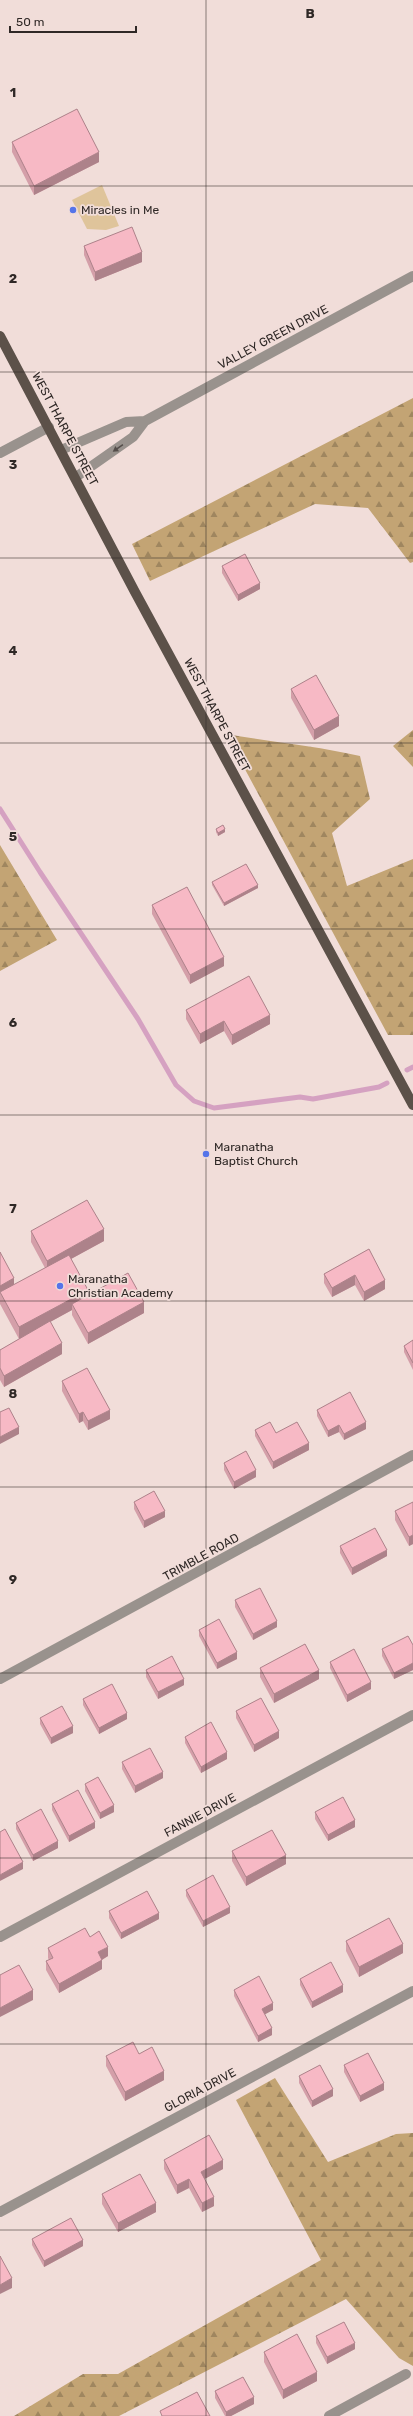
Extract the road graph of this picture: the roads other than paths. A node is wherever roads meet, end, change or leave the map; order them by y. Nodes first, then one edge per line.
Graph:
1 (413, 276) edge
2 (0, 336) edge
3 (145, 421) junction
4 (49, 428) junction
5 (61, 450) junction
6 (0, 453) edge
7 (76, 477) junction
8 (413, 1105) edge
9 (413, 1455) edge
10 (0, 1679) edge
11 (413, 1715) edge
12 (0, 1938) edge
13 (413, 1991) edge
14 (0, 2212) edge
15 (406, 2374) dead end
16 (328, 2416) edge

1 - 3 street, VALLEY GREEN DRIVE
2 - 4 main road, WEST THARPE STREET
3 - 5 street, VALLEY GREEN DRIVE
3 -> 7 street, VALLEY GREEN DRIVE
4 - 5 main road, WEST THARPE STREET
4 - 6 street
5 - 7 main road, WEST THARPE STREET
7 - 8 main road, WEST THARPE STREET
9 - 10 street, TRIMBLE ROAD
11 - 12 street, FANNIE DRIVE
13 - 14 street, GLORIA DRIVE
15 - 16 street

